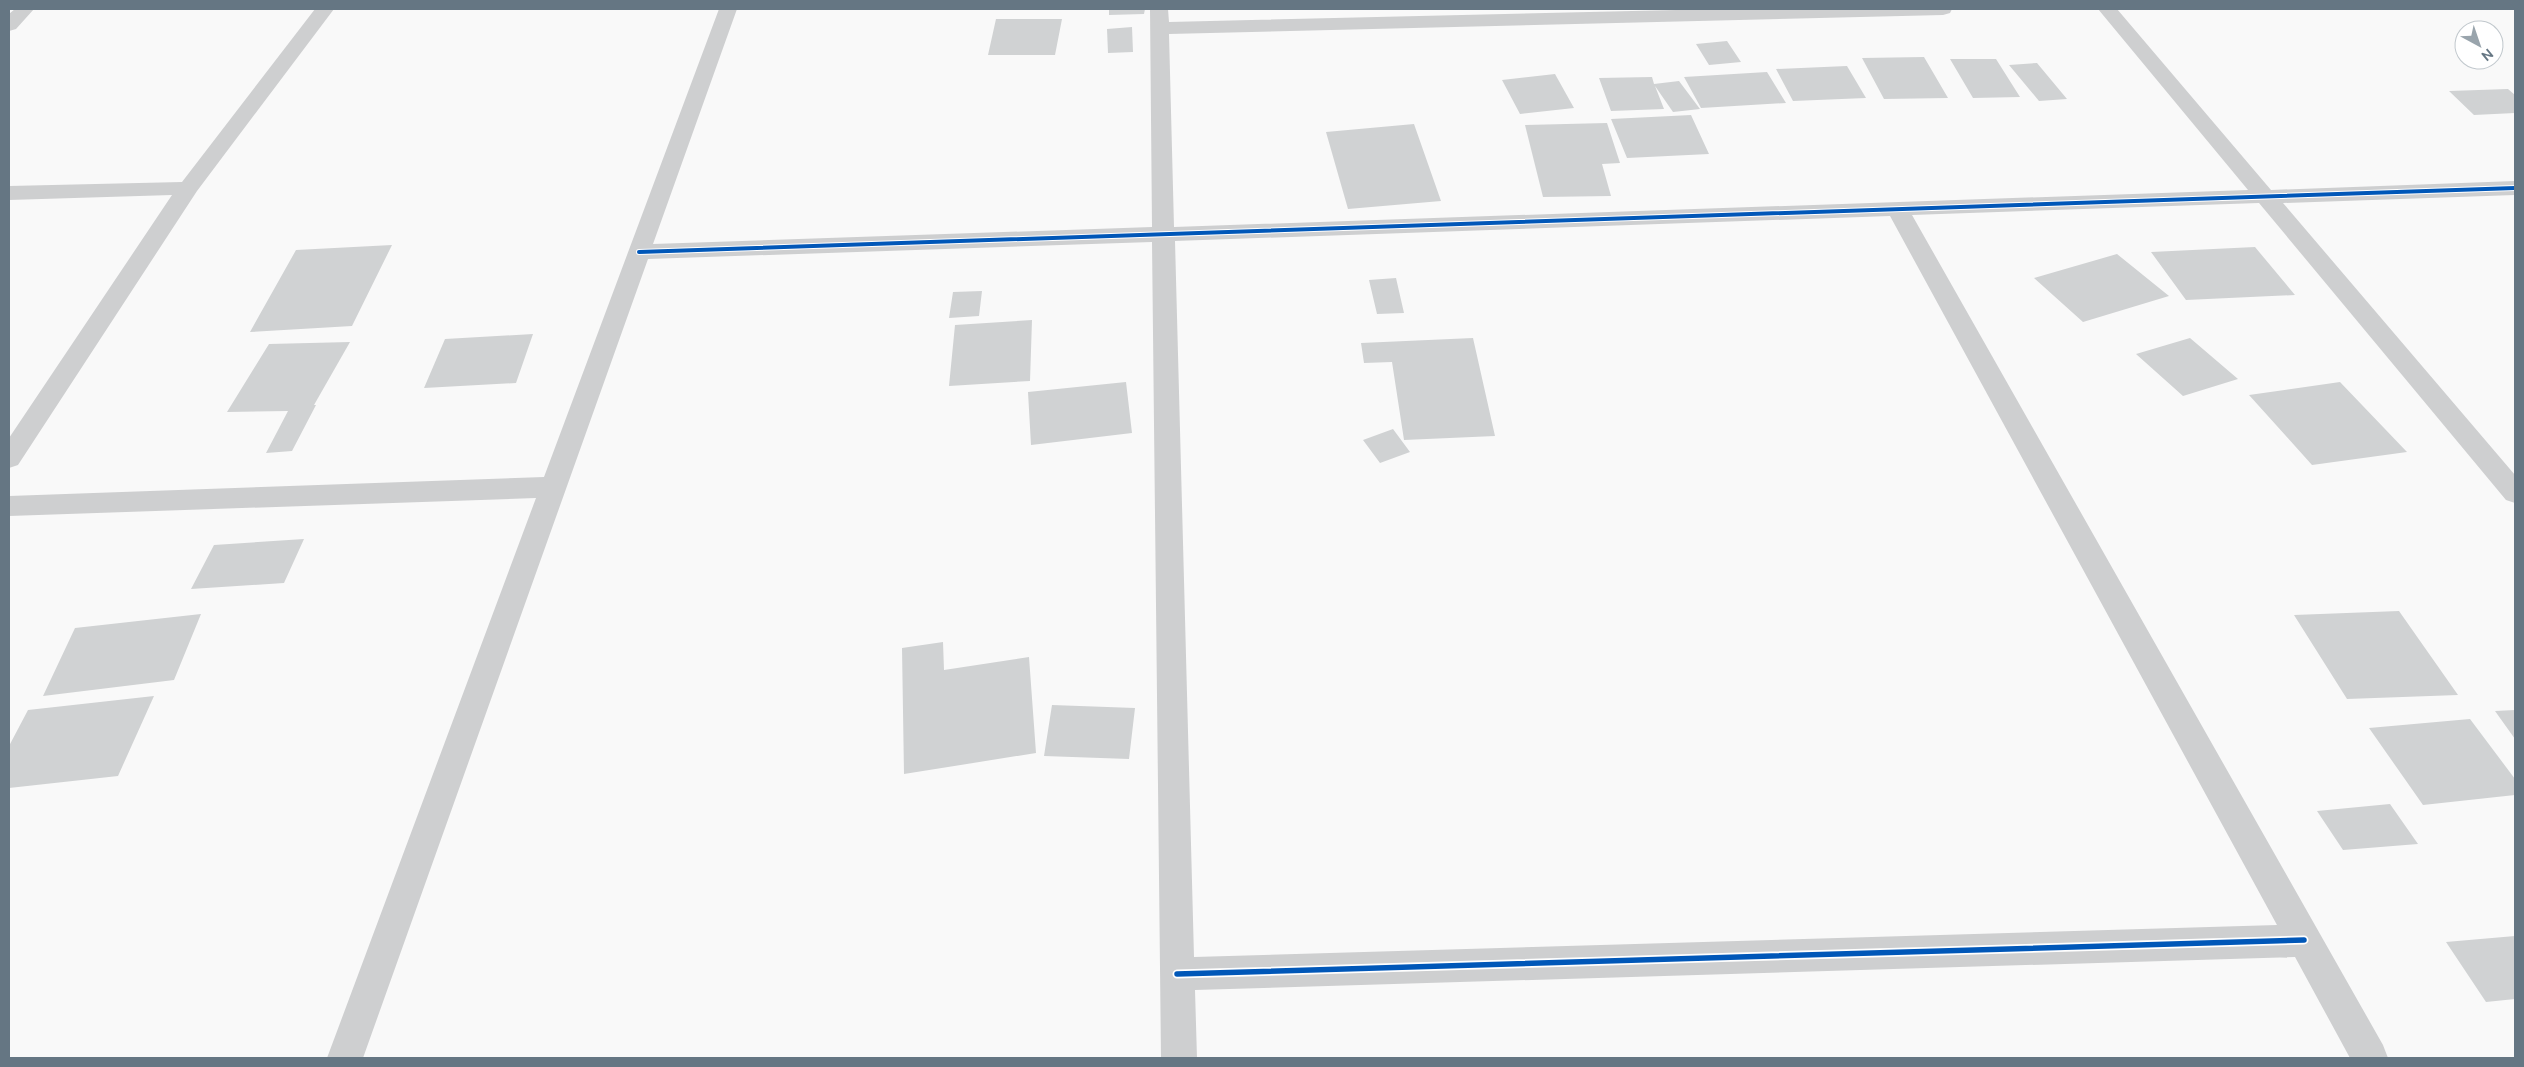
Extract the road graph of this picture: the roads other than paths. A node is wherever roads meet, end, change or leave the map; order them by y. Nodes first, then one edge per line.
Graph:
1 (25, 9) edge
2 (325, 9) edge
3 (728, 9) edge
4 (1943, 9) edge
5 (2107, 9) edge
6 (1159, 18) edge
7 (9, 25) edge
8 (188, 188) junction
9 (2515, 188) edge
10 (9, 193) edge
11 (2264, 196) junction
12 (1898, 210) junction
13 (1163, 232) junction
14 (639, 252) junction
15 (9, 458) edge
16 (553, 487) junction
17 (2515, 494) edge
18 (9, 506) edge
19 (2304, 940) junction
20 (1177, 974) junction
21 (345, 1058) edge
22 (1179, 1058) edge
23 (2370, 1058) edge

1 - 7 street
2 - 8 street
3 - 14 street
4 - 6 street
5 - 11 street
6 - 13 street
8 - 10 street
8 - 15 street
9 - 11 street
11 - 12 street
11 - 17 street
12 - 13 street
12 - 19 street
13 - 14 street
13 - 20 street
14 - 16 street
16 - 18 street
16 - 21 street
19 - 20 street
19 - 23 street
20 - 22 street

